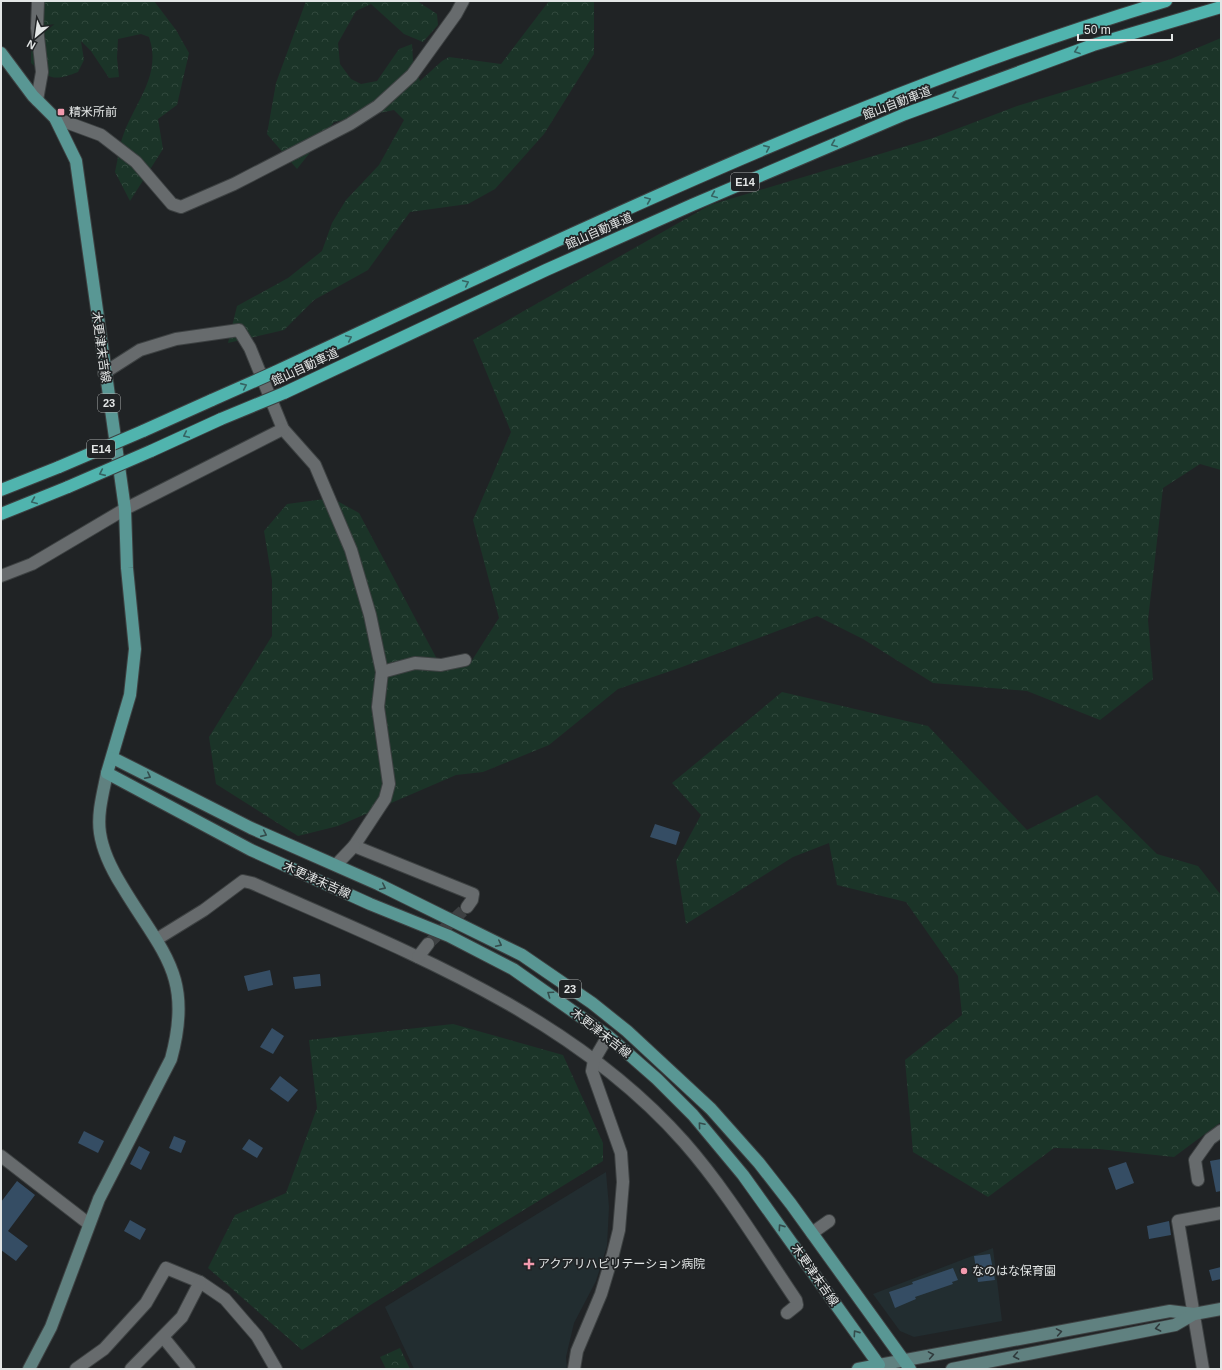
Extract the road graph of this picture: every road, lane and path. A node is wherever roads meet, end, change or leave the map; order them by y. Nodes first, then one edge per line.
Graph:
1 (38, 1) edge
2 (463, 1) edge
3 (1166, 1) edge
4 (1221, 6) edge
5 (1, 53) edge
6 (37, 100) junction
7 (55, 118) junction
8 (104, 373) junction
9 (283, 429) junction
10 (1, 490) edge
11 (125, 509) junction
12 (1, 514) edge
13 (1, 576) edge
14 (465, 660) dead end
15 (382, 672) junction
16 (113, 758) junction
17 (107, 773) junction
18 (354, 846) junction
19 (336, 865) junction
20 (468, 907) dead end
21 (158, 940) junction
22 (428, 944) tunnel mouth
23 (418, 957) junction
24 (608, 1036) junction
25 (594, 1060) junction
26 (1221, 1131) edge
27 (1, 1156) edge
28 (1198, 1180) dead end
29 (1221, 1213) edge
30 (829, 1221) dead end
31 (89, 1224) junction
32 (812, 1233) junction
33 (200, 1282) junction
34 (1221, 1309) edge
35 (787, 1313) dead end
36 (1194, 1314) junction
37 (163, 1337) junction
38 (906, 1365) edge
39 (880, 1367) edge
40 (29, 1369) edge
41 (76, 1369) edge
42 (131, 1369) edge
43 (190, 1369) edge
44 (276, 1369) edge
45 (574, 1369) edge
46 (858, 1369) edge
47 (952, 1369) edge
48 (1203, 1369) edge

1 - 6 street
2 - 7 street
10 -> 3 highway, 館山自動車道 / E14, bridge
4 -> 12 highway, 館山自動車道 / E14, bridge
5 - 6 main road, 木更津末吉線 / 23
6 - 7 main road, 木更津末吉線 / 23
7 - 8 main road, 木更津末吉線 / 23
8 - 9 street
8 - 11 main road, 木更津末吉線 / 23
9 - 11 street
9 - 15 street
11 - 13 street
11 - 16 main road, 木更津末吉線 / 23
14 - 15 street
15 - 18 street
16 - 17 main road, 木更津末吉線 / 23
16 -> 19 main road, 木更津末吉線 / 23
17 - 21 street
24 -> 17 main road, 木更津末吉線 / 23
18 - 19 street
18 - 20 street
19 -> 32 main road, 木更津末吉線 / 23
21 - 23 street
21 - 31 street
22 - 23 street
23 - 25 street
24 - 25 street
39 -> 24 main road, 木更津末吉線 / 23
25 - 35 street
25 - 45 street
26 - 28 street
27 - 31 street
29 - 36 street
30 - 32 street
31 - 40 street
32 - 38 main road, 木更津末吉線 / 23
33 - 37 street
33 - 41 street
33 - 44 street
34 - 36 street
38 -> 36 street
36 -> 47 street
36 - 48 street
37 - 42 street
37 - 43 street
38 - 39 street
39 - 46 main road

